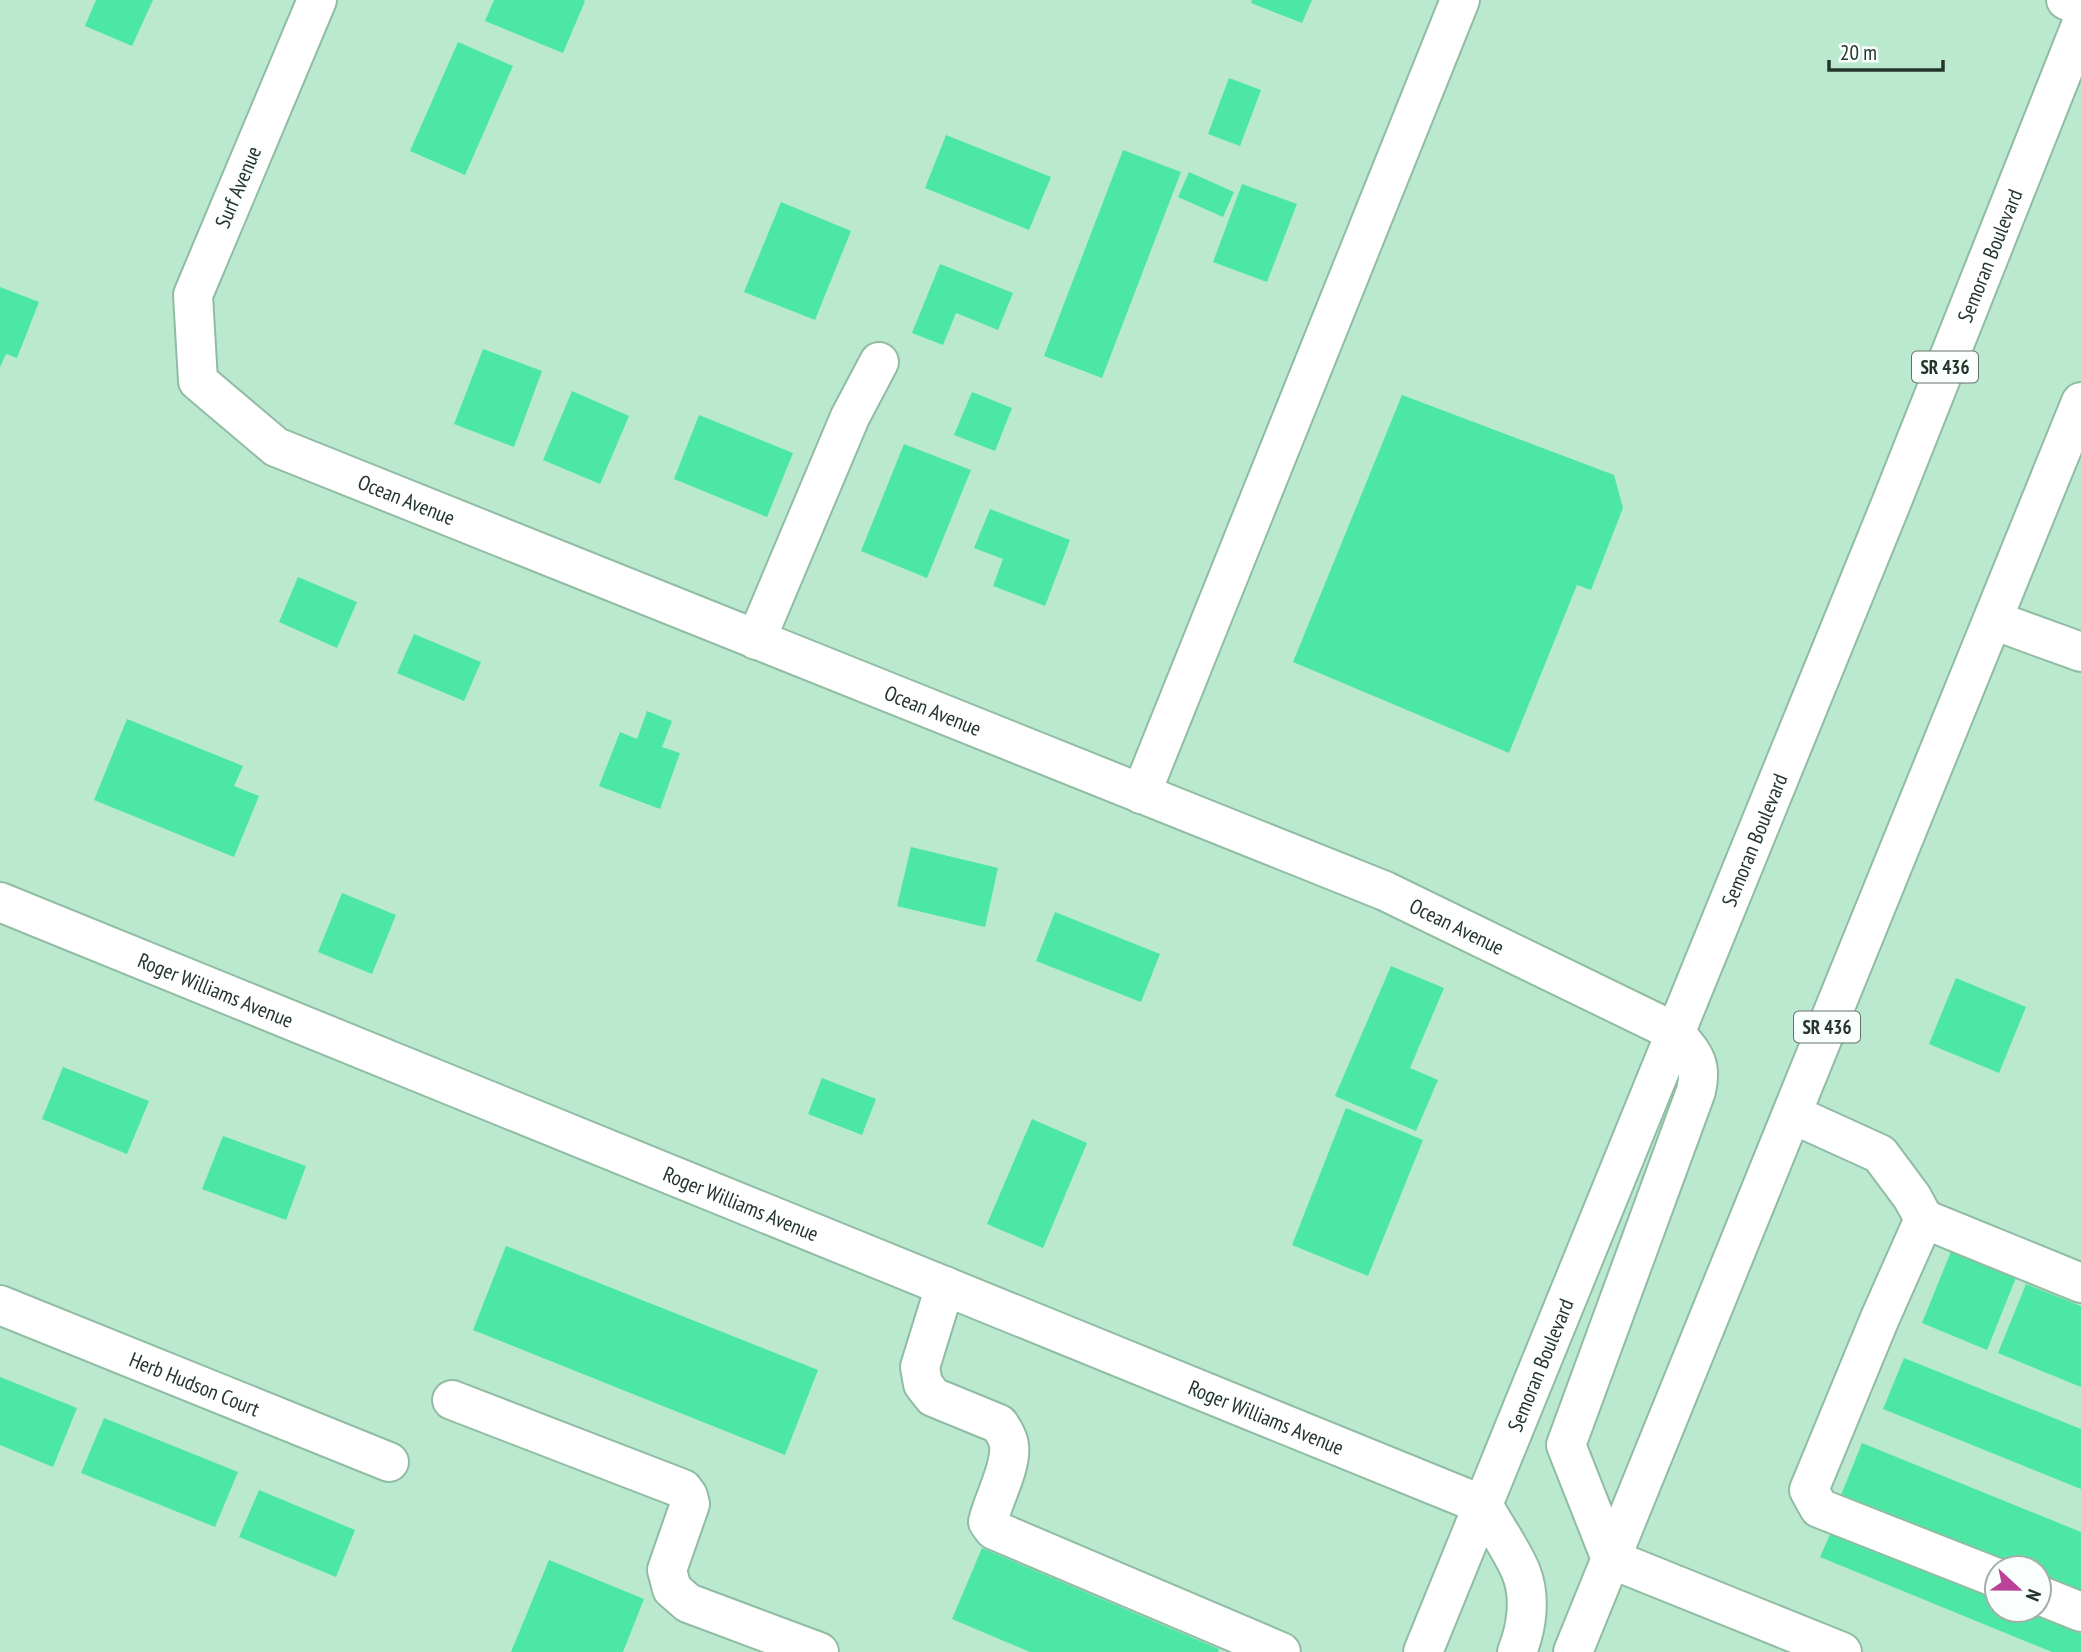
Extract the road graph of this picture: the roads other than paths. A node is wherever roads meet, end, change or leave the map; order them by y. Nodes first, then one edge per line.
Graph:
1 (317, 0) edge
2 (1460, 0) edge
3 (2066, 0) edge
4 (2081, 6) edge
5 (2081, 25) edge
6 (879, 362) dead end
7 (198, 381) joint
8 (2081, 402) edge
9 (1993, 620) junction
10 (757, 640) junction
11 (2081, 652) edge
12 (1141, 794) junction
13 (0, 902) edge
14 (1675, 1032) junction
15 (1792, 1114) junction
16 (1924, 1219) junction
17 (2081, 1283) edge
18 (945, 1286) junction
19 (0, 1305) edge
20 (452, 1400) dead end
21 (389, 1462) dead end
22 (1483, 1505) junction
23 (1611, 1559) junction
24 (1983, 1572) edge
25 (2053, 1601) edge
26 (2081, 1612) edge
27 (819, 1652) edge
28 (1281, 1652) edge
29 (1423, 1652) edge
30 (1517, 1652) edge
31 (1573, 1652) edge
32 (1842, 1652) edge

1 - 7 street, Surf Avenue
2 - 12 street
3 - 4 street
5 - 14 street, Semoran Boulevard / SR 436
6 - 10 street
7 - 10 street, Ocean Avenue
8 - 9 street, SR 436
9 - 11 street
9 - 15 street, SR 436
10 - 12 street, Ocean Avenue
12 - 14 street, Ocean Avenue
13 - 18 street, Roger Williams Avenue
14 - 22 street, Semoran Boulevard / SR 436
14 - 23 street
15 - 16 street
15 - 23 street, SR 436
16 - 17 street
16 - 24 street
18 - 22 street, Roger Williams Avenue
18 - 28 street
19 - 21 street, Herb Hudson Court
20 - 27 street
22 - 29 street, Semoran Boulevard / SR 436
22 - 30 street
23 - 31 street, SR 436
23 - 32 street
25 - 26 street

